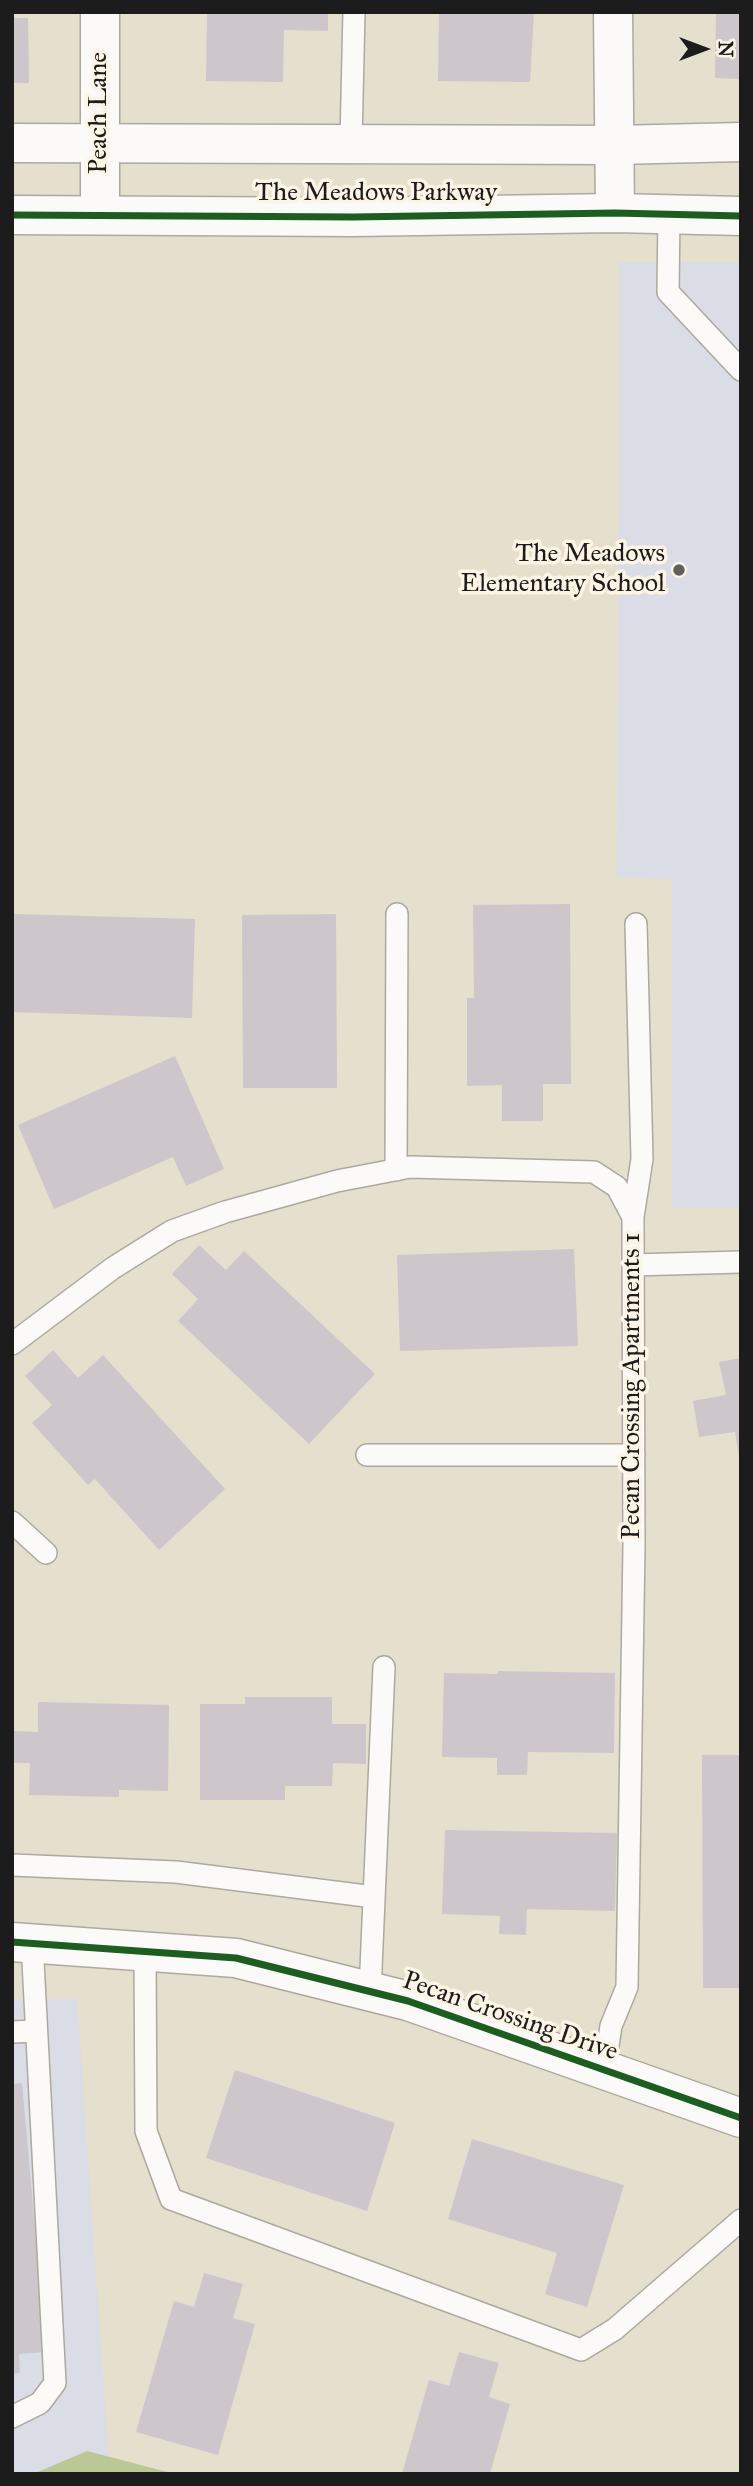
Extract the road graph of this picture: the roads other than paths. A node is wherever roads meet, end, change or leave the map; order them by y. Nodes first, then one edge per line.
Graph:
1 (100, 12) edge
2 (354, 12) edge
3 (613, 12) edge
4 (100, 142) junction
5 (351, 142) junction
6 (741, 142) edge
7 (12, 143) edge
8 (615, 145) junction
9 (615, 213) junction
10 (100, 214) junction
11 (669, 214) junction
12 (12, 215) edge
13 (741, 216) edge
14 (741, 370) edge
15 (397, 914) dead end
16 (636, 924) dead end
17 (396, 1170) junction
18 (633, 1217) junction
19 (741, 1262) edge
20 (633, 1265) junction
21 (15, 1335) edge
22 (367, 1455) dead end
23 (634, 1455) junction
24 (12, 1522) edge
25 (46, 1553) dead end
26 (384, 1667) dead end
27 (12, 1865) edge
28 (374, 1898) junction
29 (22, 1942) edge
30 (145, 1951) junction
31 (370, 1992) junction
32 (36, 2031) junction
33 (12, 2032) edge
34 (604, 2072) junction
35 (741, 2118) edge
36 (741, 2220) edge
37 (12, 2417) edge

1 - 4 street, Peach Lane
2 - 5 lane
3 - 8 street
4 - 5 street, The Meadows Parkway
4 - 7 street, The Meadows Parkway
4 - 10 street, Peach Lane
5 - 8 street, The Meadows Parkway
6 - 8 street, The Meadows Parkway
8 - 9 street
9 - 10 street, The Meadows Parkway
9 - 11 street, The Meadows Parkway
10 - 12 street, The Meadows Parkway
11 - 13 street, The Meadows Parkway
11 - 14 lane
15 - 17 lane
16 - 18 lane
17 - 18 lane, Pecan Crossing Apartments 1
17 - 21 lane, Pecan Crossing Apartments 1
18 - 20 lane, Pecan Crossing Apartments 1
19 - 20 lane
20 - 23 lane, Pecan Crossing Apartments 1
22 - 23 lane
23 - 34 lane, Pecan Crossing Apartments 1
24 - 25 lane
26 - 28 lane
27 - 28 lane
28 - 31 lane
29 - 30 street, Pecan Crossing Drive
29 - 32 lane
30 - 31 street, Pecan Crossing Drive
30 - 36 lane
31 - 34 street, Pecan Crossing Drive
32 - 33 lane
32 - 37 lane
34 - 35 street, Pecan Crossing Drive

